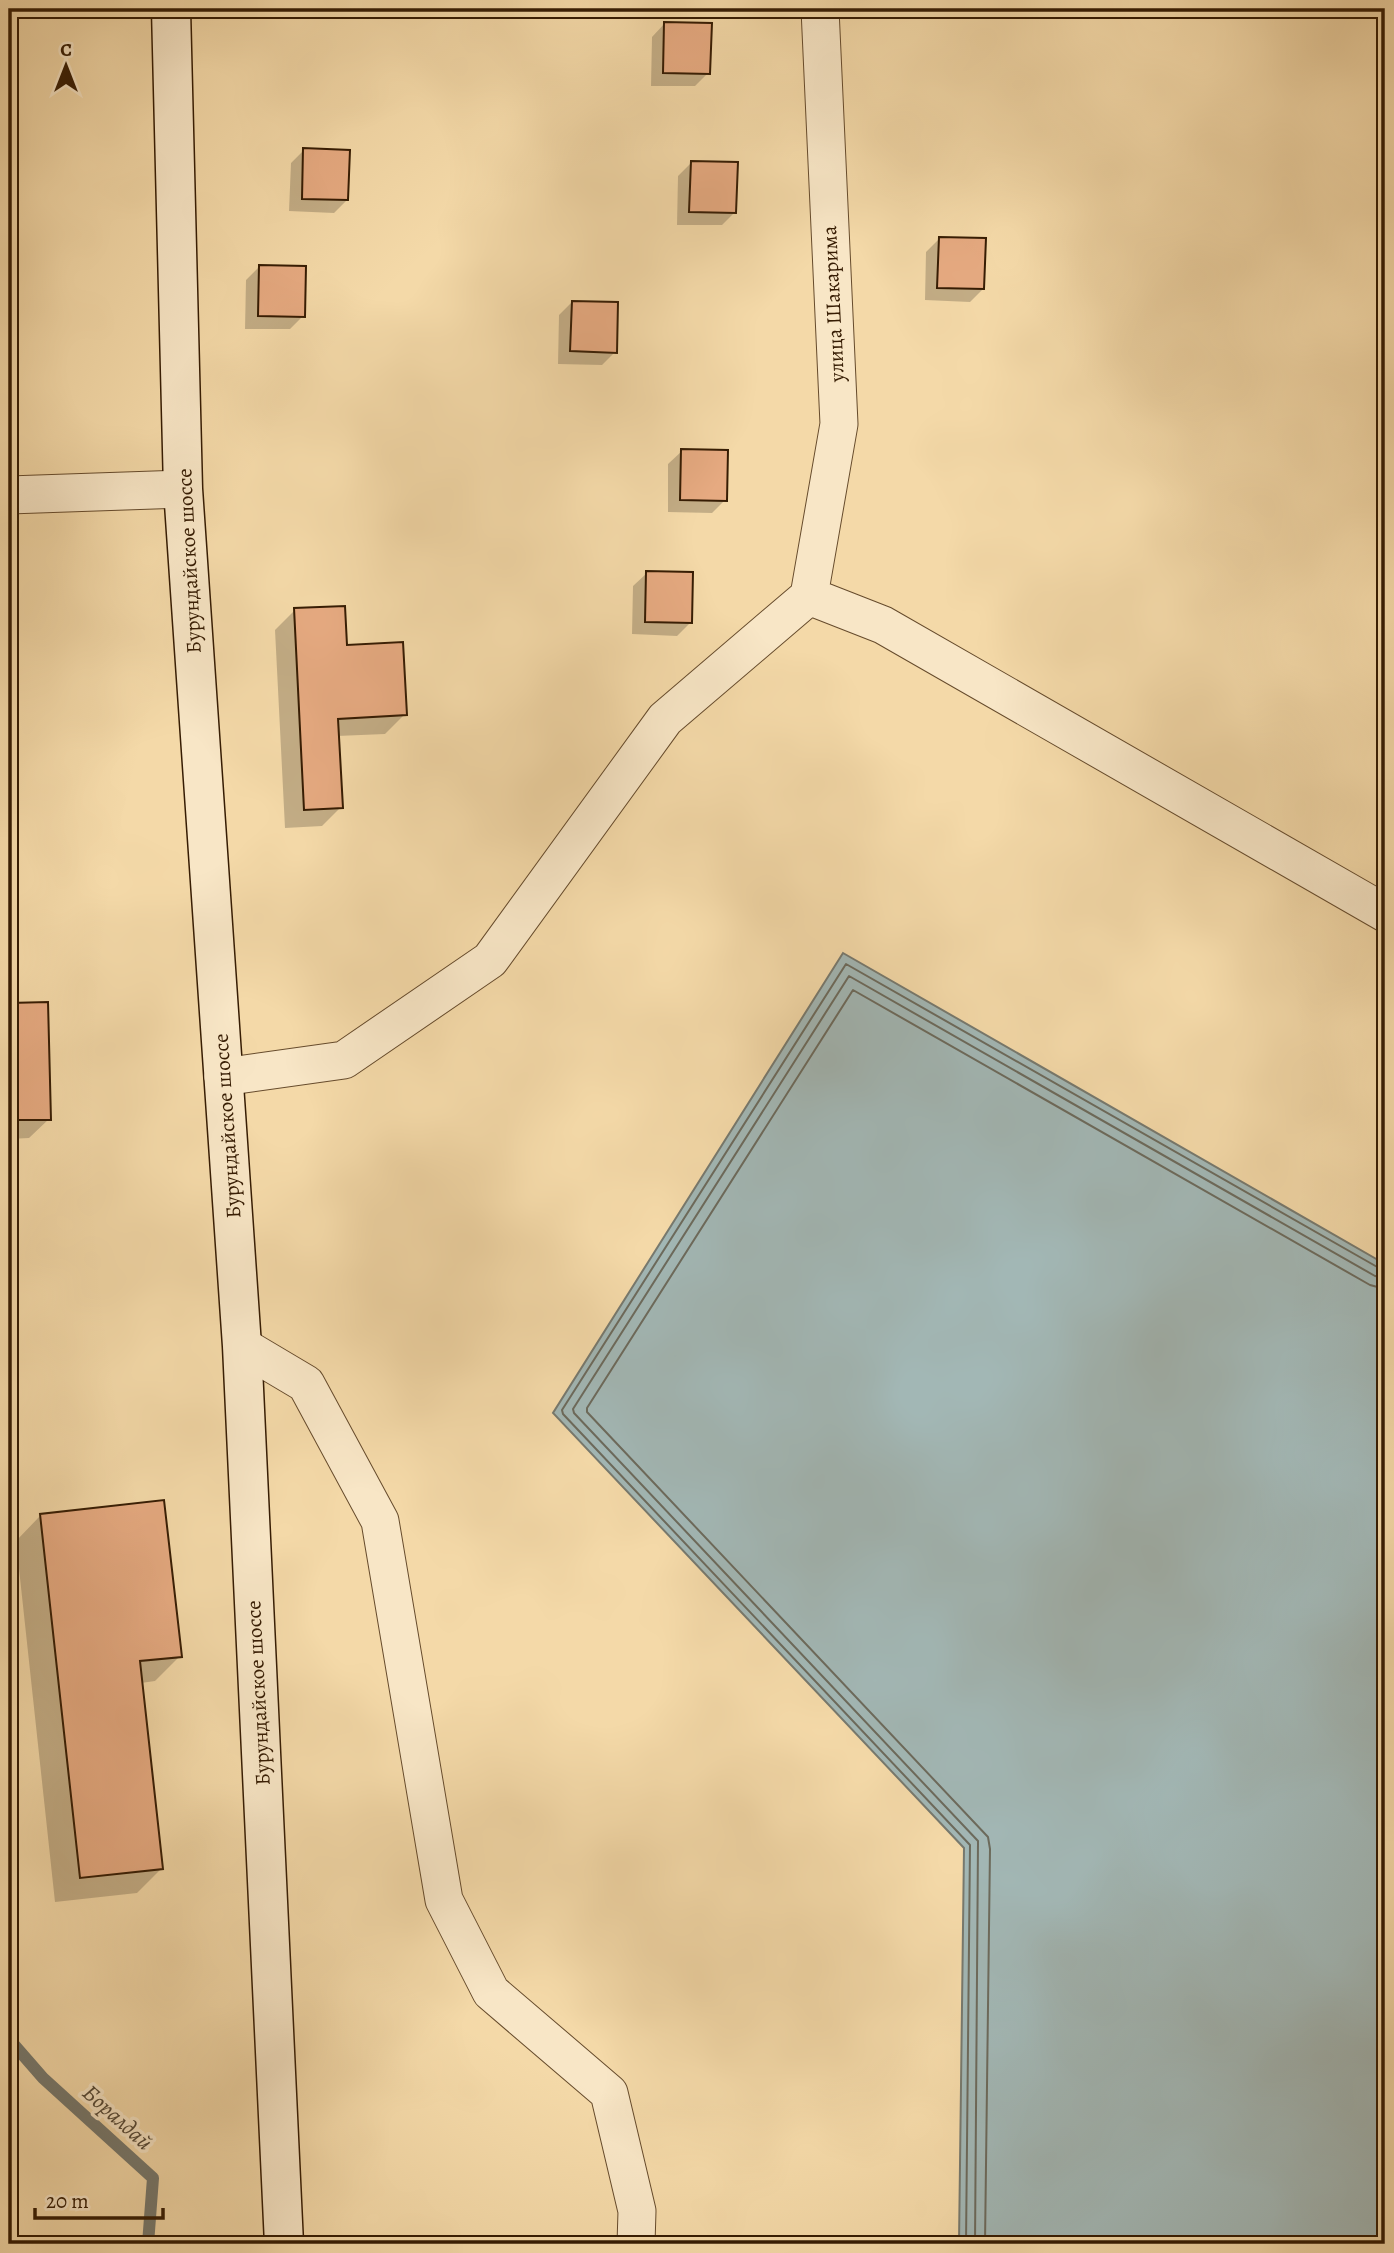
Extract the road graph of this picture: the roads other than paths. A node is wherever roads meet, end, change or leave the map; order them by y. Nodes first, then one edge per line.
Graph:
1 (172, 9) edge
2 (820, 9) edge
3 (183, 489) junction
4 (9, 495) edge
5 (809, 597) junction
6 (1385, 913) edge
7 (223, 1077) junction
8 (242, 1346) junction
9 (284, 2244) edge
10 (636, 2244) edge

1 - 3 main road, Бурундайское шоссе
2 - 5 street, улица Шакарима
3 - 4 street
3 - 7 main road, Бурундайское шоссе
5 - 6 street
5 - 7 street
7 - 8 main road, Бурундайское шоссе
8 - 9 main road, Бурундайское шоссе
8 - 10 street

